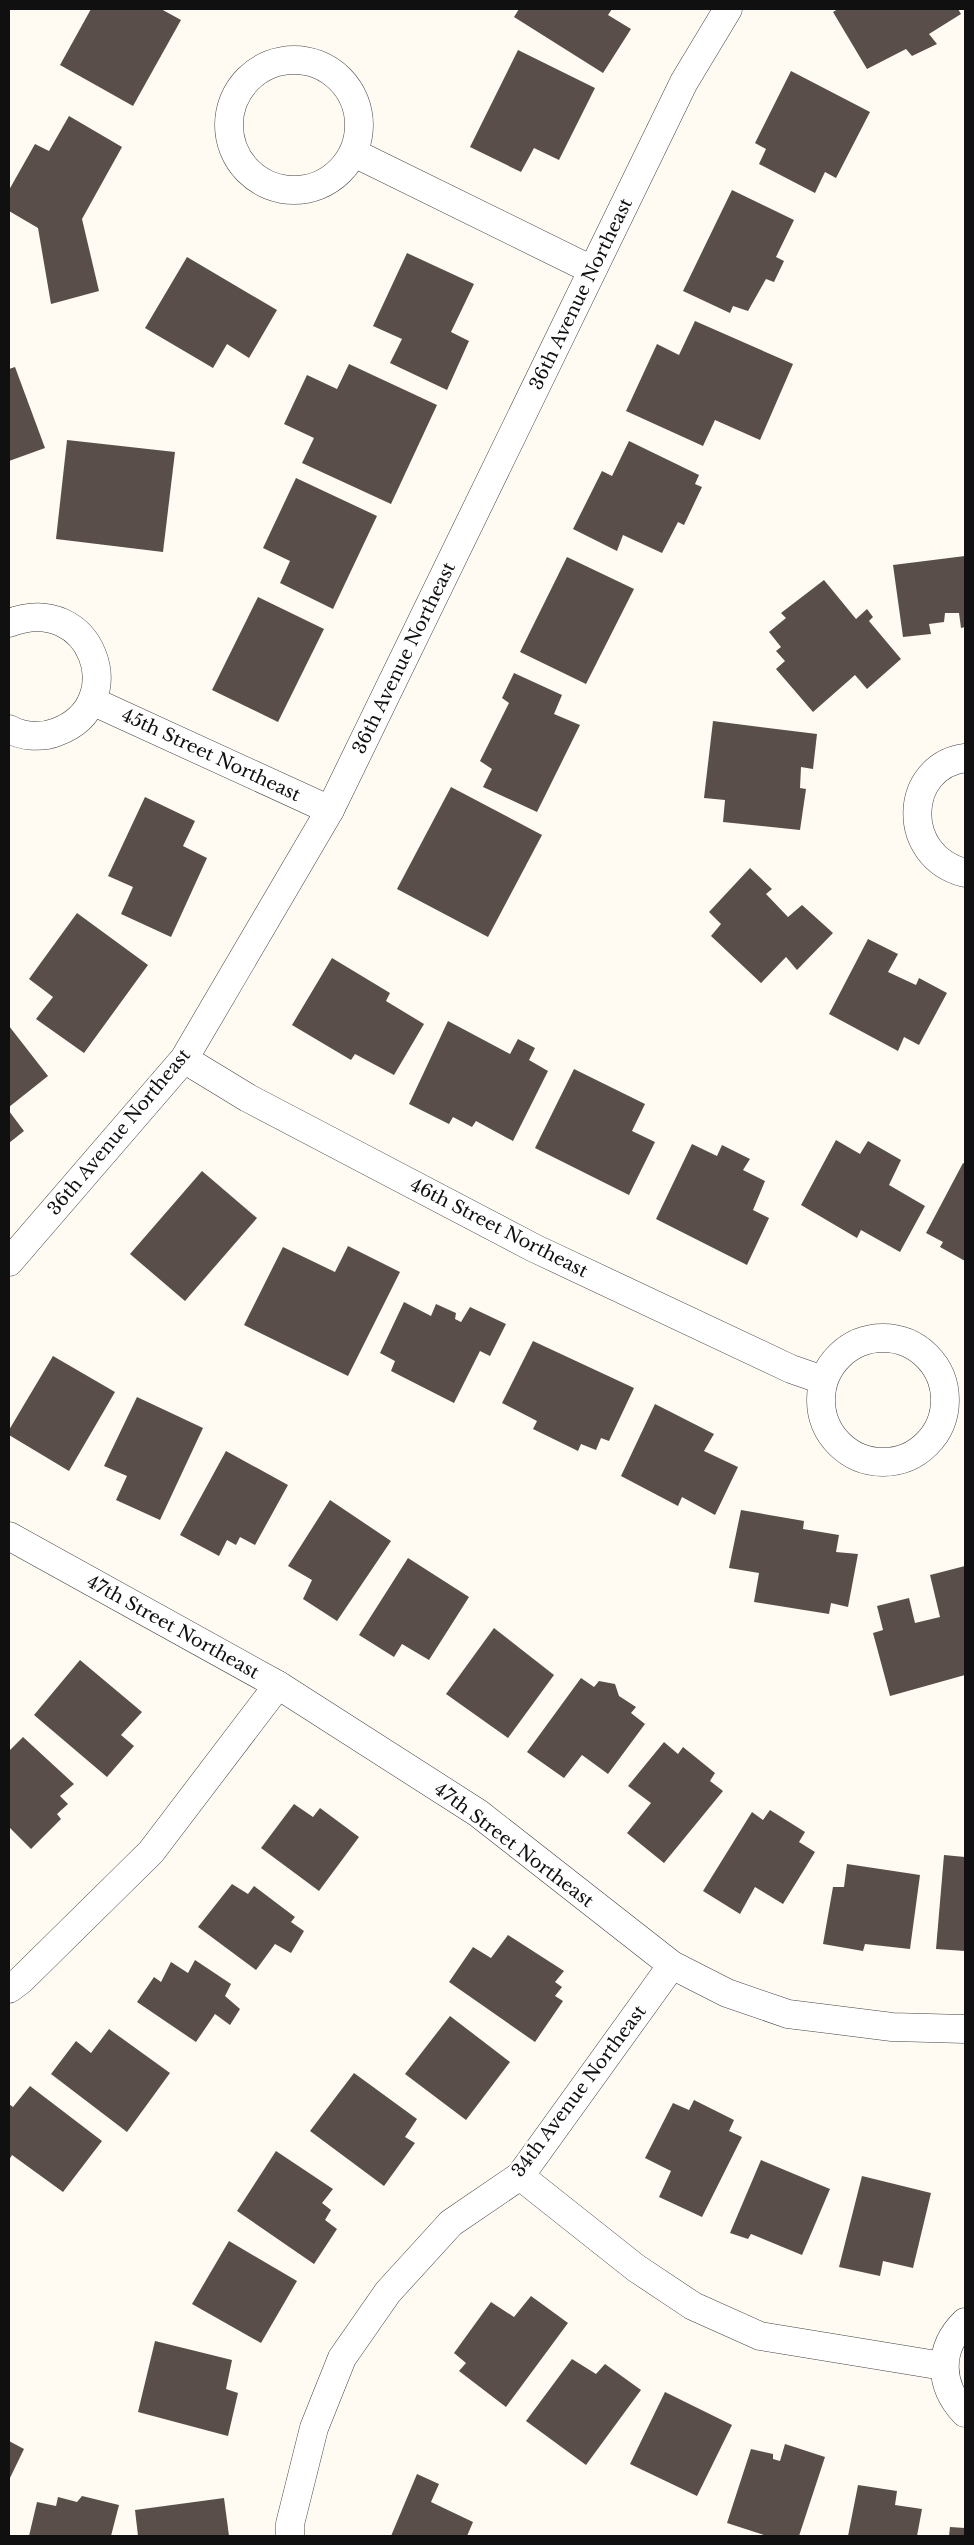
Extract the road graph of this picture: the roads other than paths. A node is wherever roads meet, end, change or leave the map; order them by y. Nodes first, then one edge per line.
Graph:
1 (728, 9) edge
2 (354, 153) junction
3 (592, 270) junction
4 (9, 623) edge
5 (92, 701) junction
6 (9, 729) edge
7 (965, 758) edge
8 (330, 810) junction
9 (965, 873) edge
10 (184, 1059) junction
11 (9, 1262) edge
12 (823, 1380) junction
13 (9, 1536) edge
14 (278, 1685) junction
15 (672, 1965) junction
16 (9, 1989) edge
17 (965, 2029) edge
18 (520, 2176) junction
19 (965, 2322) edge
20 (943, 2366) junction
21 (965, 2413) edge
22 (290, 2536) edge

1 - 3 street, 36th Avenue Northeast
2 - 2 street
2 - 3 street
3 - 8 street, 36th Avenue Northeast
4 - 5 street
5 - 6 street
5 - 8 street, 45th Street Northeast
7 - 9 street
8 - 10 street, 36th Avenue Northeast
10 - 11 street, 36th Avenue Northeast
10 - 12 street, 46th Street Northeast
12 - 12 street
13 - 14 street, 47th Street Northeast
14 - 15 street, 47th Street Northeast
14 - 16 street
15 - 17 street, 47th Street Northeast
15 - 18 street, 34th Avenue Northeast
18 - 20 street
18 - 22 street, 34th Avenue Northeast
19 - 20 street
20 - 21 street

